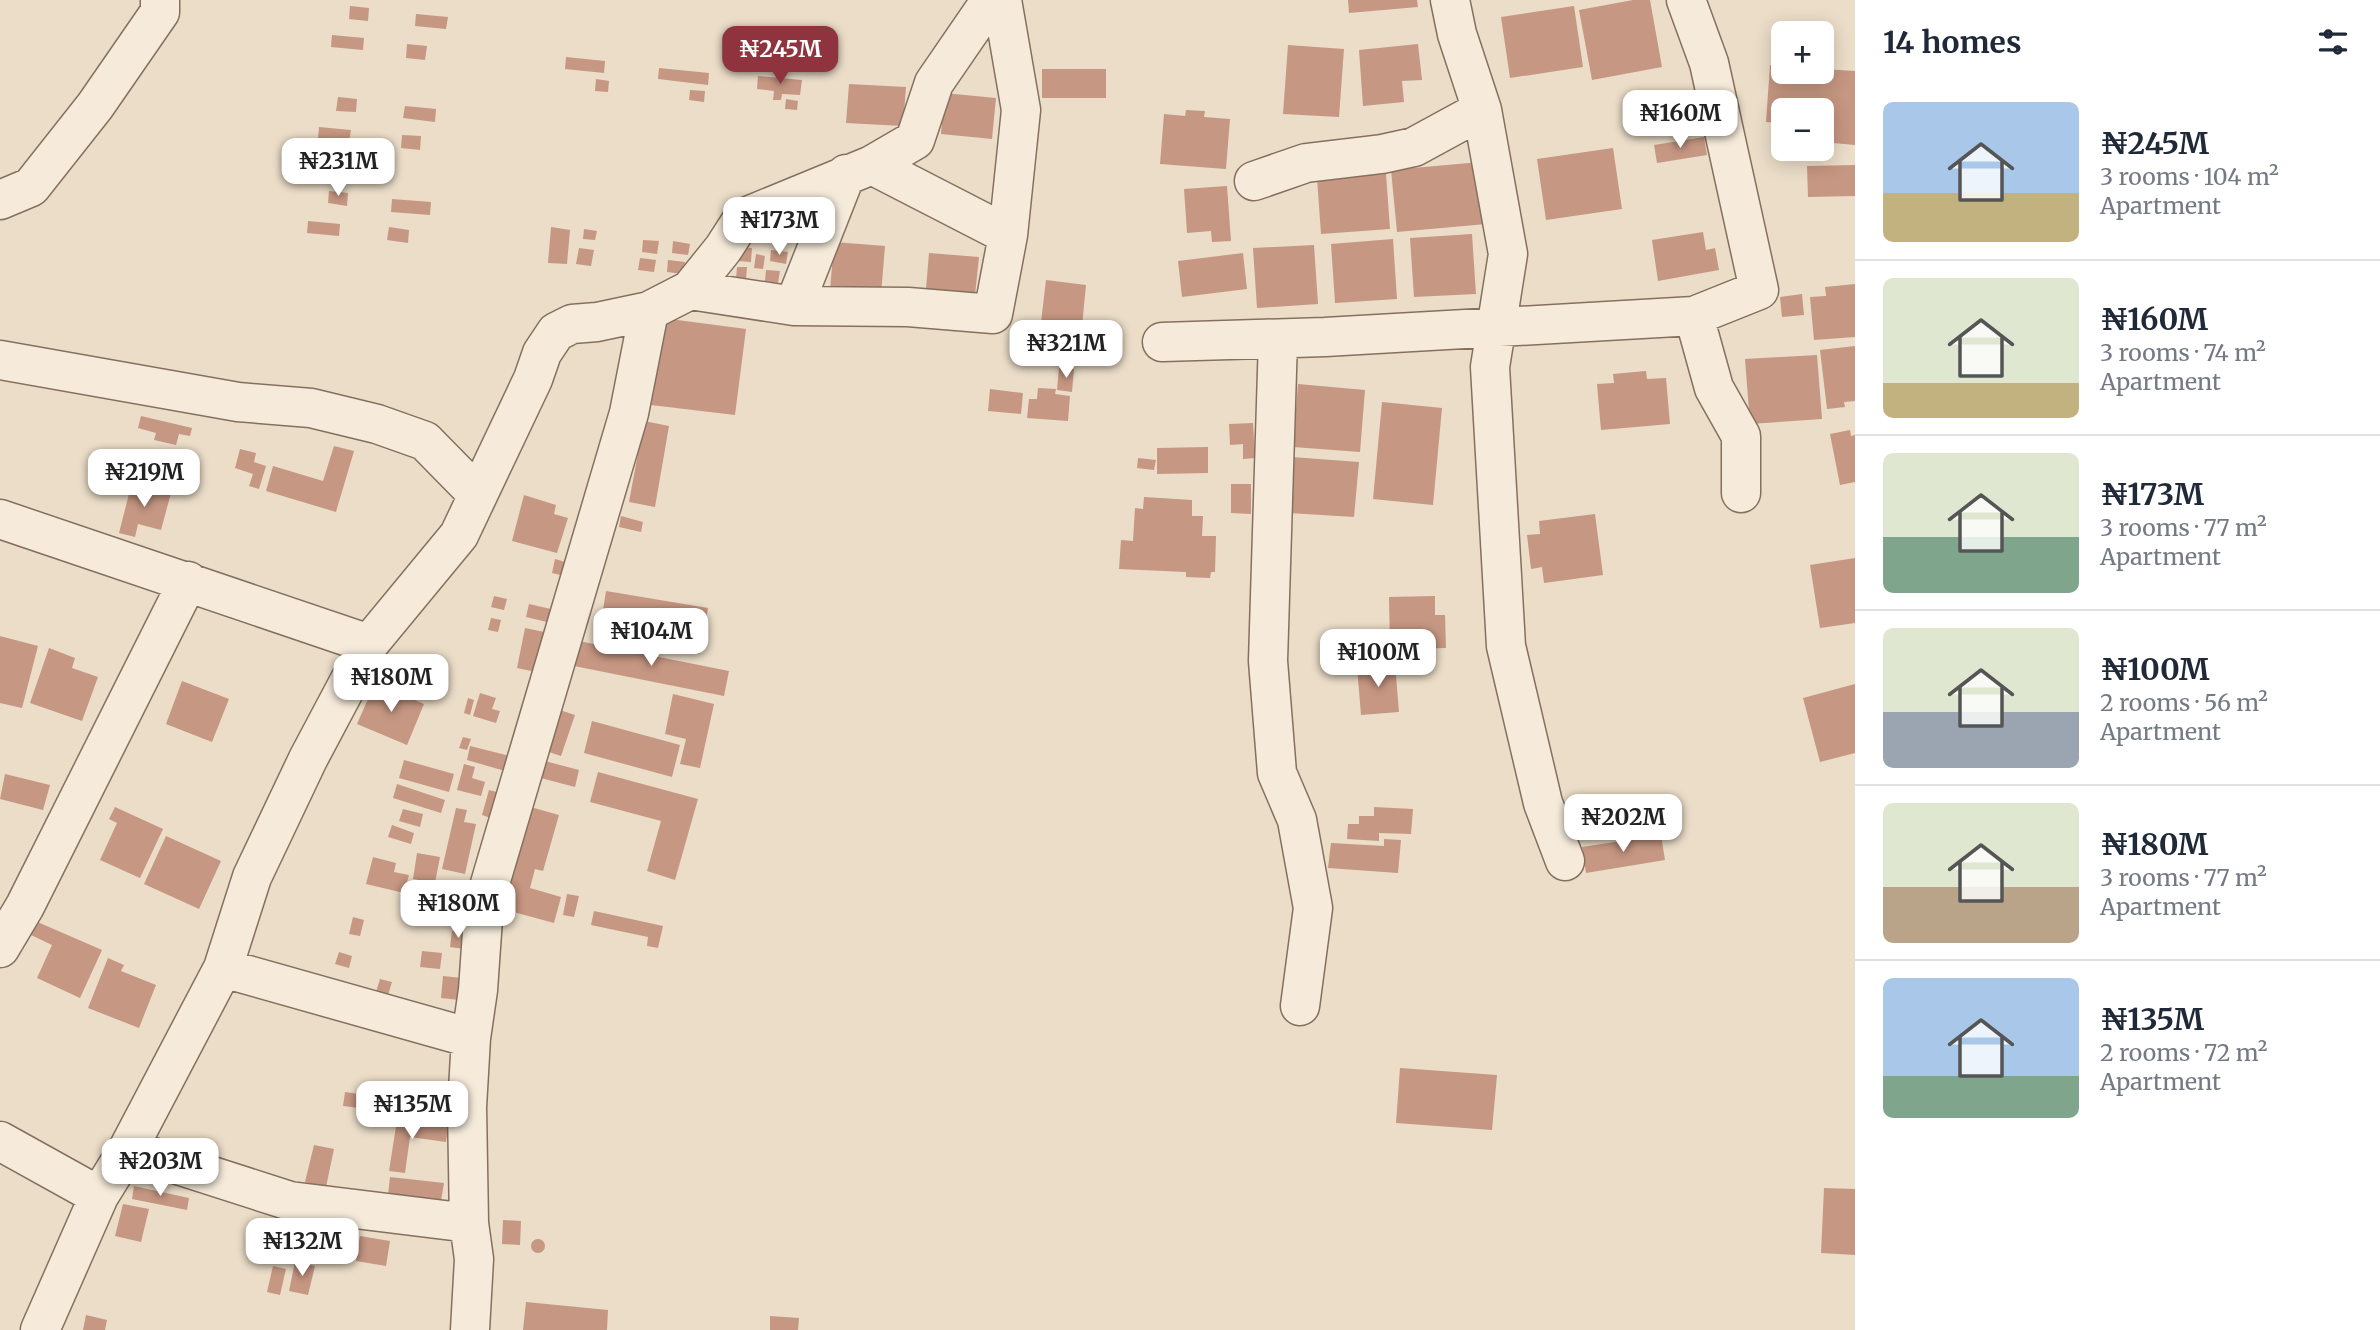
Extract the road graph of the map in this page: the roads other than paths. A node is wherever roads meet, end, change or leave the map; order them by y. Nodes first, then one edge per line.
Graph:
1 (160, 0) edge
2 (990, 0) edge
3 (1002, 0) edge
4 (1450, 0) edge
5 (1686, 0) edge
6 (1482, 110) junction
7 (859, 169) junction
8 (1254, 181) dead end
9 (0, 200) edge
10 (1008, 235) junction
11 (690, 290) junction
12 (794, 306) junction
13 (649, 312) junction
14 (1694, 316) junction
15 (1497, 328) junction
16 (1278, 339) junction
17 (1162, 342) dead end
18 (0, 360) edge
19 (1741, 493) dead end
20 (478, 495) junction
21 (0, 519) edge
22 (188, 581) junction
23 (369, 644) junction
24 (1565, 861) dead end
25 (0, 948) edge
26 (223, 968) junction
27 (1300, 1006) dead end
28 (471, 1038) junction
29 (0, 1141) edge
30 (128, 1149) junction
31 (99, 1196) junction
32 (469, 1223) junction
33 (40, 1330) edge
34 (470, 1330) edge

1 - 9 street
2 - 7 street
3 - 10 street
4 - 6 street
5 - 14 street
6 - 8 street
6 - 15 street
7 - 10 street
7 - 11 street
7 - 12 street
10 - 12 street
11 - 12 street
11 - 13 street
13 - 20 street
13 - 28 street
14 - 15 street
14 - 19 street
15 - 16 street
15 - 24 street
16 - 17 street
16 - 27 street
18 - 20 street
20 - 23 street
21 - 22 street
22 - 23 street
22 - 25 street
23 - 26 street
26 - 28 street
26 - 30 street
28 - 32 street
29 - 31 street
30 - 31 street
30 - 32 street
31 - 33 street
32 - 34 street

